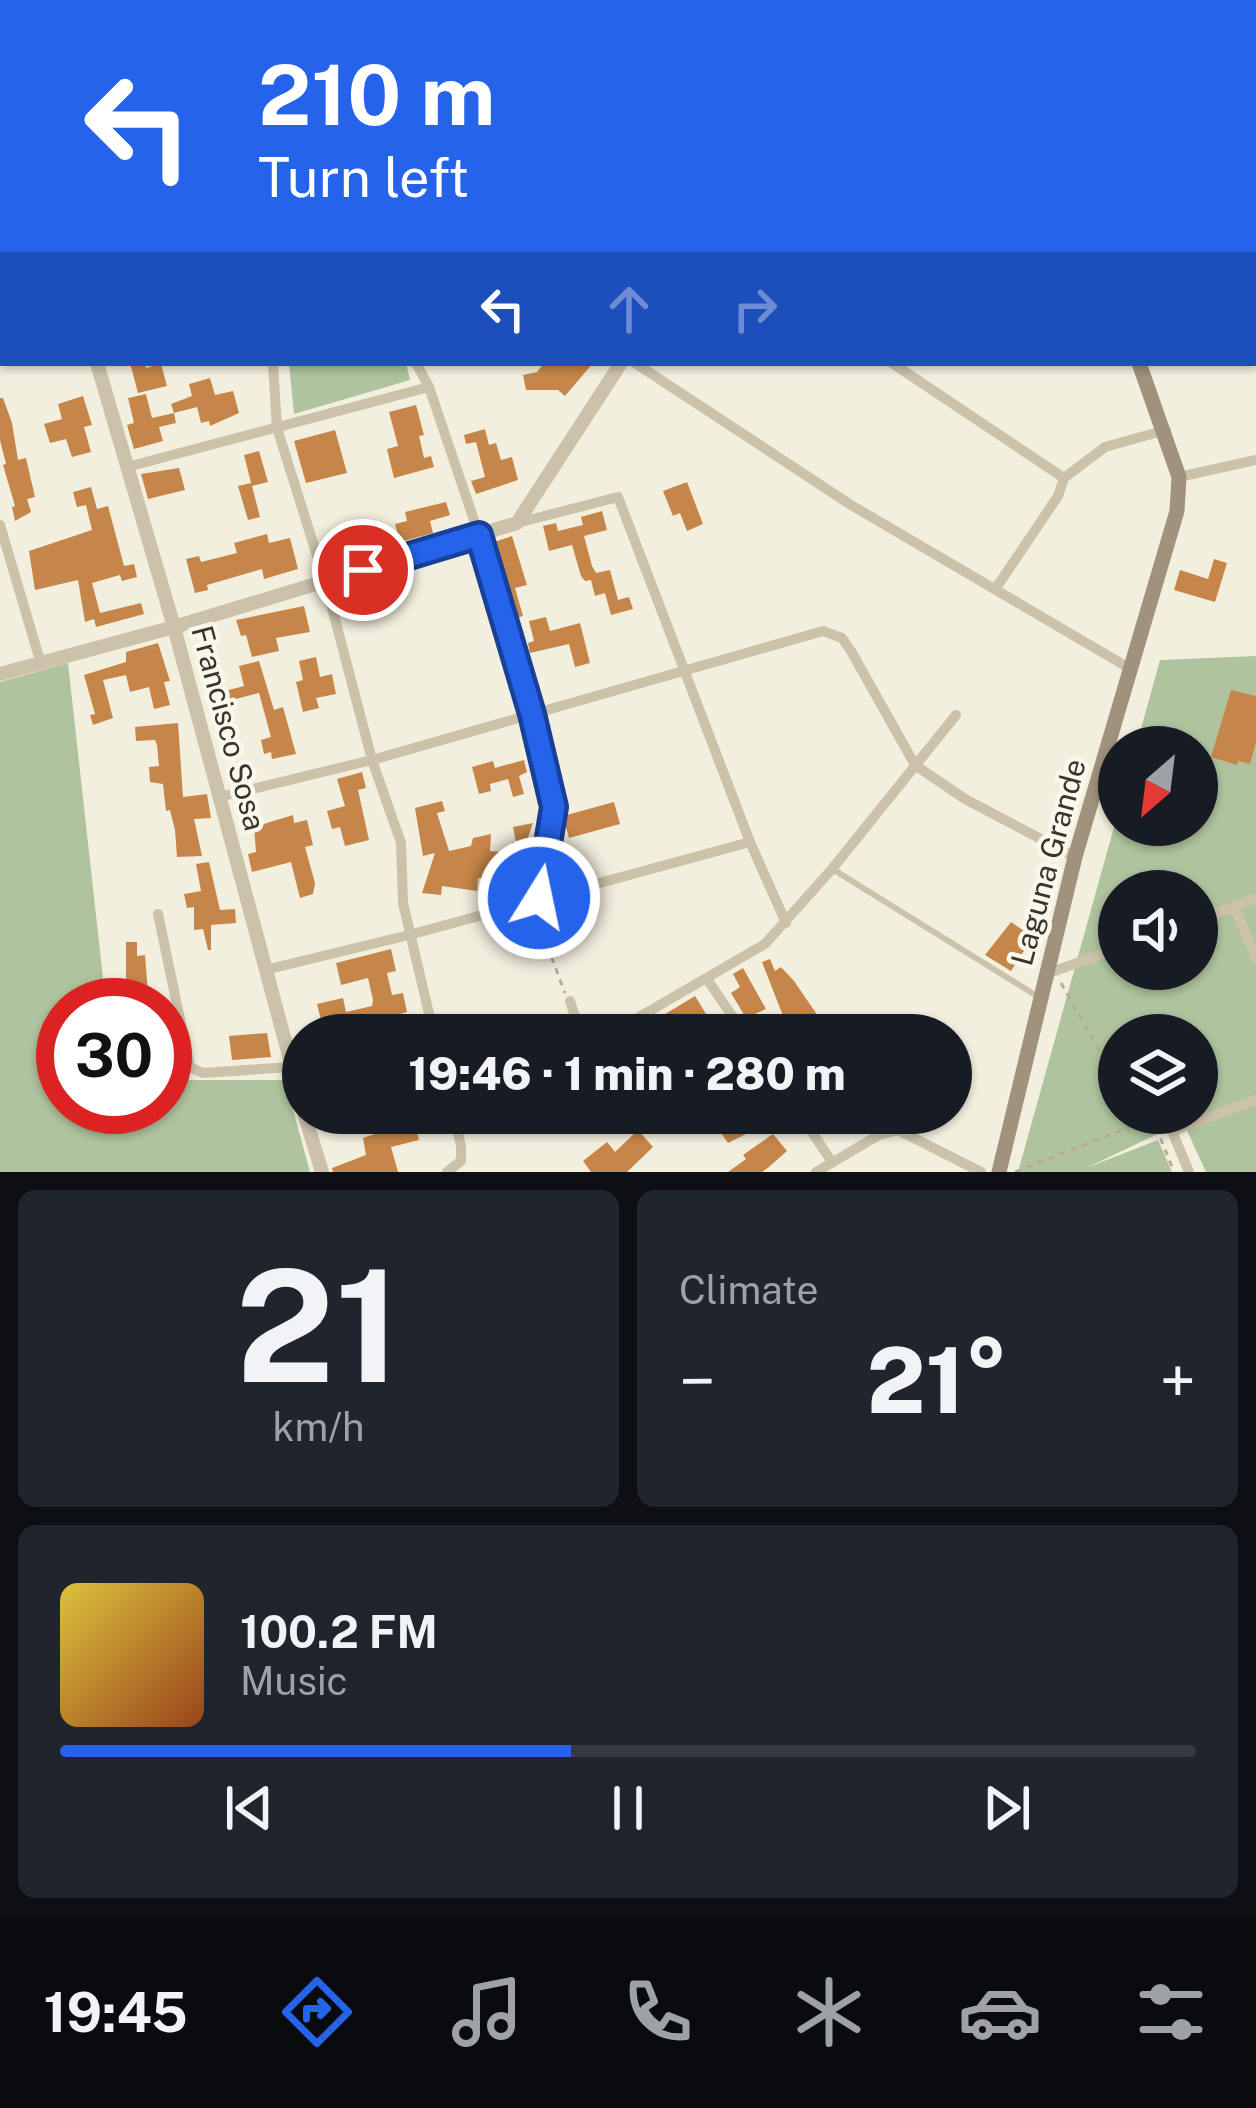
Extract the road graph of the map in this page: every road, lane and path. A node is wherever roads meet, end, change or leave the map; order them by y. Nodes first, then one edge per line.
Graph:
1 (98, 366) edge
2 (273, 366) edge
3 (418, 366) edge
4 (619, 366) edge
5 (640, 366) edge
6 (896, 366) edge
7 (1140, 366) edge
8 (429, 387) junction
9 (277, 428) junction
10 (1166, 430) junction
11 (1256, 460) edge
12 (127, 467) junction
13 (1179, 476) junction
14 (1064, 478) junction
15 (517, 523) junction
16 (0, 525) edge
17 (479, 535) junction
18 (325, 581) junction
19 (996, 588) junction
20 (174, 627) junction
21 (41, 664) junction
22 (1130, 668) junction
23 (685, 670) junction
24 (0, 674) edge
25 (532, 714) junction
26 (956, 715) dead end
27 (372, 760) junction
28 (915, 766) junction
29 (219, 797) junction
30 (750, 842) junction
31 (1075, 857) junction
32 (832, 869) junction
33 (539, 898) junction
34 (1256, 898) edge
35 (1235, 908) junction
36 (158, 914) dead end
37 (1218, 914) edge
38 (786, 923) junction
39 (409, 935) junction
40 (1098, 956) edge
41 (1256, 958) edge
42 (265, 970) junction
43 (1050, 973) junction
44 (707, 979) junction
45 (1040, 998) junction
46 (570, 1001) joint
47 (429, 1014) edge
48 (574, 1014) edge
49 (645, 1014) edge
50 (731, 1014) edge
51 (282, 1033) edge
52 (1098, 1052) edge
53 (282, 1068) edge
54 (1256, 1100) edge
55 (311, 1134) edge
56 (458, 1134) edge
57 (813, 1134) edge
58 (1111, 1134) edge
59 (1158, 1134) edge
60 (832, 1162) junction
61 (322, 1172) edge
62 (447, 1172) edge
63 (816, 1172) edge
64 (981, 1172) edge
65 (999, 1172) edge
66 (1015, 1172) edge
67 (1174, 1172) edge
68 (1189, 1172) edge

1 - 12 street, Francisco Sosa
2 - 9 street
3 - 8 street
4 - 15 street
5 - 19 street
6 - 14 street
7 - 10 main road, Laguna Grande
8 - 9 street
8 - 17 street
9 - 12 street
9 - 18 street
10 - 13 main road, Laguna Grande
10 - 14 street
11 - 13 street
12 - 20 street, Francisco Sosa
13 - 22 main road, Laguna Grande
14 - 19 street
15 - 17 street
15 - 23 street
16 - 21 street
17 - 18 street
17 - 25 street
18 - 20 street
18 - 27 street
19 - 22 street
20 - 21 street
20 - 29 street, Francisco Sosa
21 - 24 street
22 - 31 main road, Laguna Grande
23 - 25 street
23 - 28 street
23 - 30 street
25 - 27 street
25 - 33 street
26 - 28 street
27 - 29 street
27 - 39 street
28 - 31 street
28 - 32 street
29 - 42 street, Francisco Sosa
30 - 33 street
30 - 38 street
31 - 43 main road, Laguna Grande
32 - 38 street
32 - 45 lane
33 - 39 street
33 - 46 path
34 - 35 street
35 - 37 street
35 - 41 street
36 - 53 street
38 - 44 street
39 - 42 street
39 - 47 street
40 - 43 street
42 - 51 street, Francisco Sosa
43 - 45 main road, Laguna Grande
43 - 52 path
44 - 49 street
44 - 50 street
45 - 65 main road, Laguna Grande
46 - 48 street
54 - 68 street
55 - 61 street, Francisco Sosa
56 - 62 street
57 - 60 street
58 - 66 path
59 - 67 path
60 - 63 street
60 - 64 street

